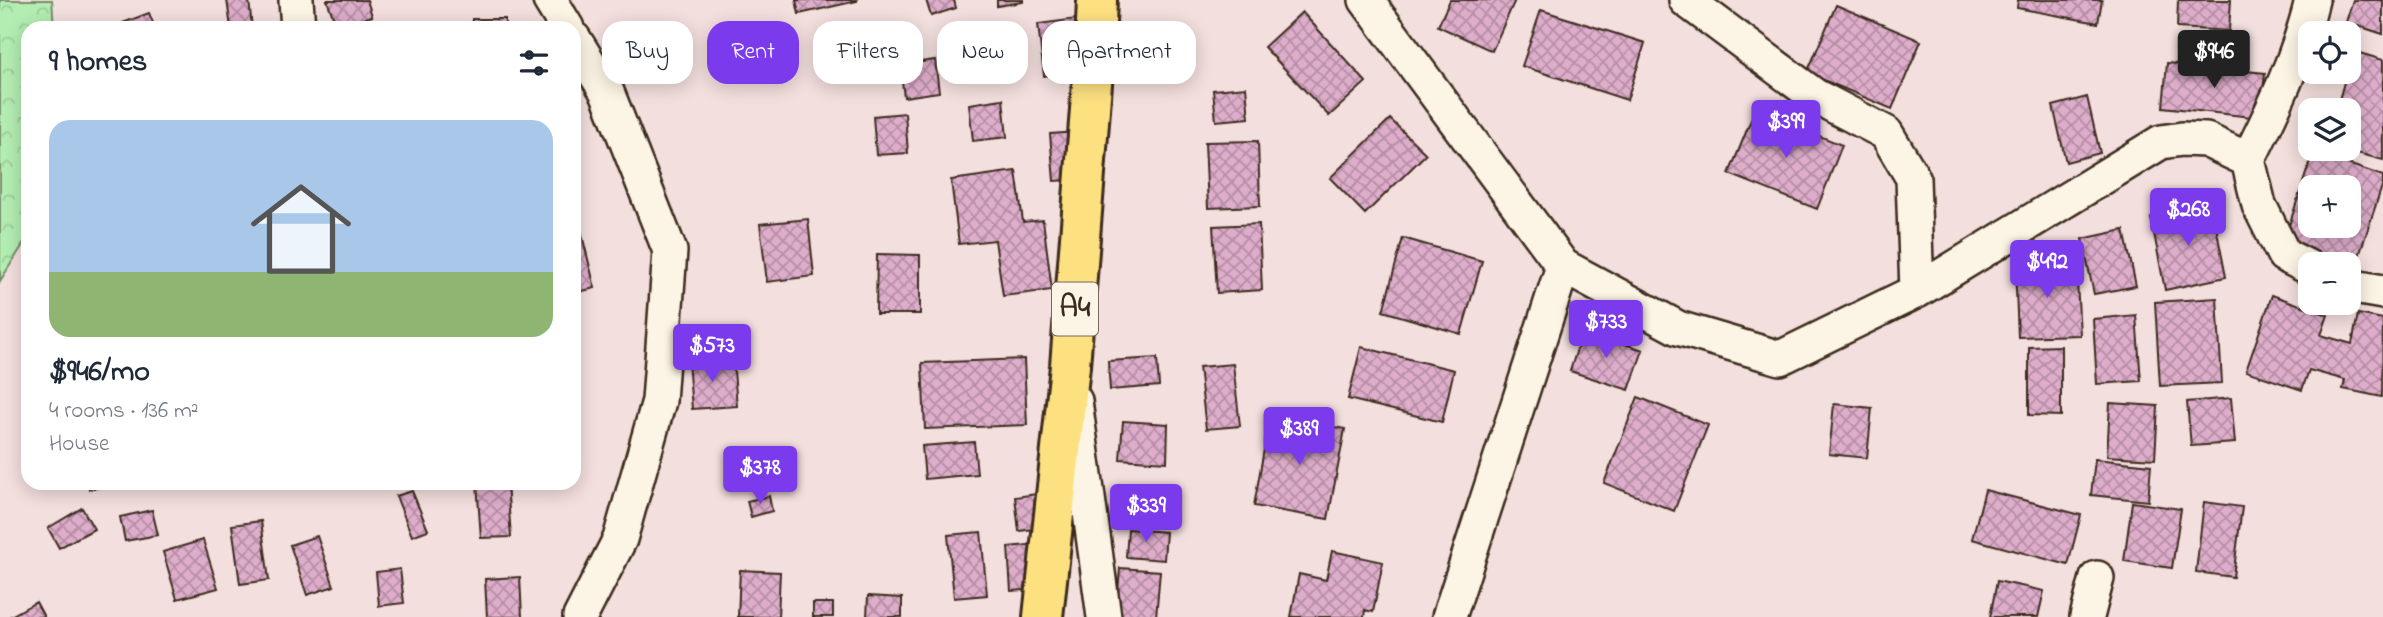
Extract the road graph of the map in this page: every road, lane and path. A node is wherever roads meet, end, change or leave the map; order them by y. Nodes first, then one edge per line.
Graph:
1 (296, 0) edge
2 (550, 0) edge
3 (1097, 0) edge
4 (1366, 0) edge
5 (1686, 0) edge
6 (2312, 0) edge
7 (298, 21) edge
8 (563, 21) edge
9 (581, 50) edge
10 (2248, 160) junction
11 (2298, 262) edge
12 (1563, 266) junction
13 (2361, 288) edge
14 (1917, 291) junction
15 (2383, 292) edge
16 (1070, 366) junction
17 (2097, 578) dead end
18 (580, 617) edge
19 (1043, 617) edge
20 (1104, 617) edge
21 (1449, 617) edge
22 (2087, 617) edge

1 - 7 street
2 - 8 street
3 - 16 highway, A4
4 - 12 street
5 - 14 street
6 - 10 street
9 - 18 street
10 - 11 street
10 - 14 street
12 - 14 street
12 - 21 street
13 - 15 street
16 - 19 highway, A4
16 - 20 street
17 - 22 street

